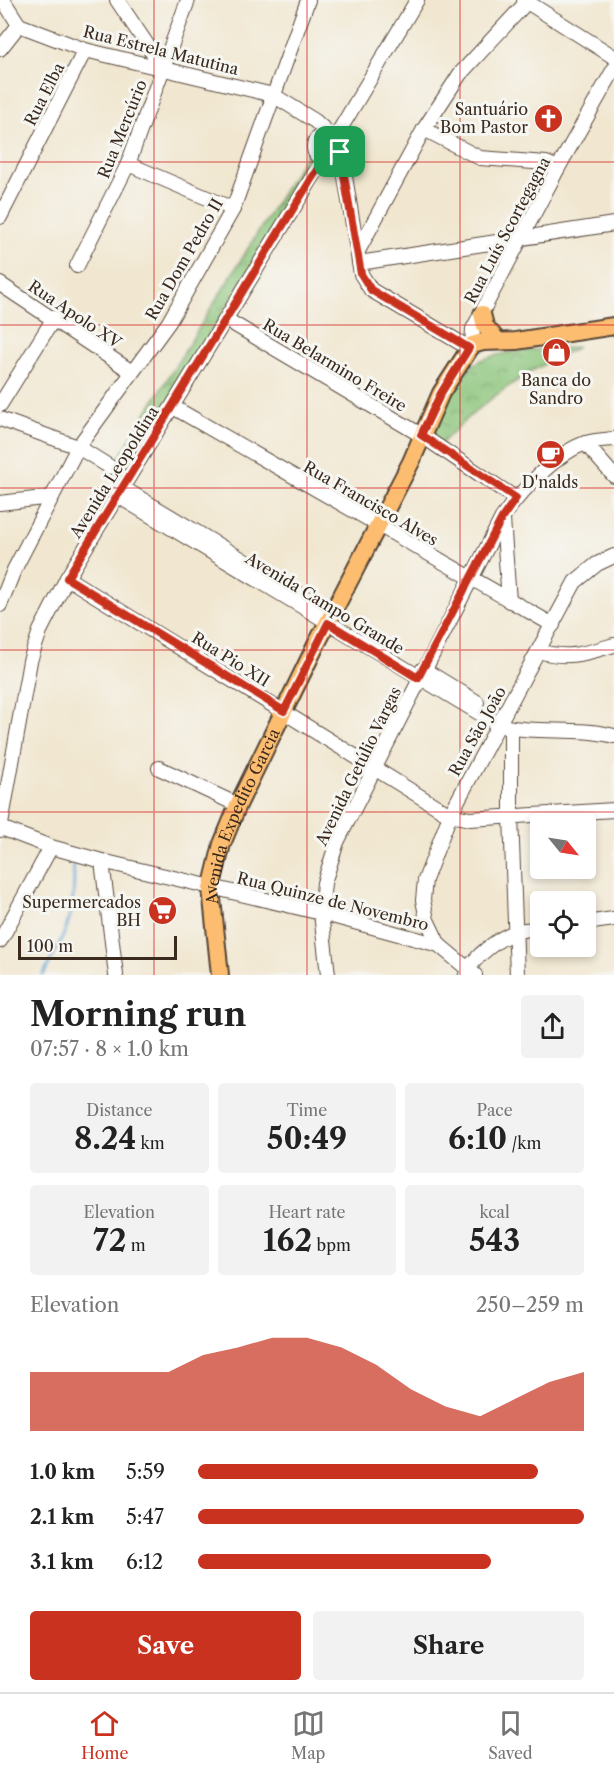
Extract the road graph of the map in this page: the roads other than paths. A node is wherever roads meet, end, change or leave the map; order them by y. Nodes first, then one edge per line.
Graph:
1 (3, 0) edge
2 (117, 0) edge
3 (188, 0) edge
4 (417, 0) edge
5 (305, 1) edge
6 (526, 2) edge
7 (19, 25) junction
8 (0, 49) edge
9 (85, 50) junction
10 (614, 57) edge
11 (614, 69) edge
12 (164, 70) junction
13 (273, 95) junction
14 (424, 129) junction
15 (324, 133) junction
16 (340, 152) junction
17 (323, 160) junction
18 (128, 164) junction
19 (558, 168) junction
20 (233, 209) junction
21 (0, 217) edge
22 (614, 224) edge
23 (521, 237) junction
24 (359, 257) junction
25 (77, 266) dead end
26 (0, 284) edge
27 (482, 314) junction
28 (54, 318) junction
29 (227, 320) junction
30 (614, 326) edge
31 (497, 340) junction
32 (471, 347) junction
33 (132, 372) junction
34 (0, 405) edge
35 (173, 407) junction
36 (0, 419) edge
37 (421, 435) junction
38 (614, 439) edge
39 (585, 443) junction
40 (78, 447) junction
41 (110, 467) dead end
42 (614, 476) edge
43 (121, 492) junction
44 (52, 497) junction
45 (516, 498) junction
46 (0, 503) edge
47 (502, 518) junction
48 (379, 527) junction
49 (614, 556) edge
50 (67, 578) junction
51 (471, 579) junction
52 (509, 601) junction
53 (0, 605) edge
54 (330, 619) junction
55 (553, 626) junction
56 (614, 645) edge
57 (539, 651) junction
58 (421, 674) junction
59 (284, 711) junction
60 (505, 724) junction
61 (614, 736) edge
62 (159, 768) dead end
63 (373, 768) junction
64 (238, 805) junction
65 (614, 810) edge
66 (450, 815) junction
67 (511, 816) junction
68 (1, 829) edge
69 (51, 847) junction
70 (102, 861) junction
71 (211, 889) junction
72 (321, 913) junction
73 (614, 919) edge
74 (596, 921) edge
75 (530, 930) edge
76 (516, 932) junction
77 (0, 941) edge
78 (439, 945) junction
79 (112, 971) edge
80 (470, 973) edge
81 (220, 975) edge
82 (328, 975) edge
83 (517, 975) edge

1 - 7 street
2 - 12 street
3 - 12 street, Rua Mercúrio
4 - 15 street
5 - 13 street, Rua Dom Pedro II
6 - 10 street
6 - 14 street
7 - 8 street
7 - 9 street, Rua Estrela Matutina
9 - 12 street, Rua Estrela Matutina
9 - 21 street, Rua Elba
11 - 19 street, Rua Luís Scortegagna
12 - 13 street, Rua Estrela Matutina
12 - 18 street, Rua Mercúrio
13 - 15 street, Rua Estrela Matutina
13 - 20 street, Rua Dom Pedro II
14 - 19 street
14 - 24 street
15 - 16 street
15 - 17 street
16 - 17 street
16 - 24 street
17 - 29 street, Avenida Leopoldina
18 - 20 street
18 - 25 street, Rua Mercúrio
19 - 23 street, Rua Luís Scortegagna
20 - 33 street, Rua Dom Pedro II
22 - 23 street
23 - 24 street
23 - 27 street, Rua Luís Scortegagna
24 - 32 street
26 - 28 street, Rua Apolo XV
27 - 31 main road
27 - 32 street, Rua Luís Scortegagna
28 - 33 street, Rua Apolo XV
28 - 34 street
29 - 35 street, Avenida Leopoldina
29 - 37 street, Rua Belarmino Freire
30 - 31 main road
31 - 32 main road
32 - 37 main road, Avenida Expedito Garcia
33 - 40 street, Rua Dom Pedro II
35 - 43 street, Avenida Leopoldina
35 - 48 street, Rua Francisco Alves
36 - 40 street
37 - 45 street, Rua Belarmino Freire
37 - 48 main road, Avenida Expedito Garcia
38 - 39 street, Avenida Getúlio Vargas
39 - 42 street
39 - 45 street, Avenida Getúlio Vargas
40 - 41 street
40 - 44 street, Rua Dom Pedro II
43 - 50 street, Avenida Leopoldina
43 - 54 street, Avenida Campo Grande
44 - 46 street
44 - 53 street, Rua Dom Pedro II
45 - 47 street, Avenida Getúlio Vargas
47 - 51 street, Avenida Getúlio Vargas
47 - 52 street
48 - 51 street, Rua Francisco Alves
48 - 54 main road, Avenida Expedito Garcia
49 - 55 street, Rua São João
50 - 59 street, Rua Pio XII
50 - 68 street, Avenida Leopoldina
51 - 52 street, Rua Francisco Alves
51 - 58 street, Avenida Getúlio Vargas
52 - 55 street, Rua Francisco Alves
54 - 58 street, Avenida Campo Grande
54 - 59 main road, Avenida Expedito Garcia
55 - 57 street, Rua São João
56 - 57 street
57 - 60 street, Rua São João
58 - 60 street, Avenida Campo Grande
58 - 63 street, Avenida Getúlio Vargas
59 - 63 street, Rua Pio XII
59 - 64 main road, Avenida Expedito Garcia
60 - 61 street, Avenida Campo Grande
60 - 66 street, Rua São João
60 - 67 street
62 - 64 street
63 - 66 street, Rua Pio XII
63 - 72 street, Avenida Getúlio Vargas
64 - 71 main road, Avenida Expedito Garcia
65 - 67 street, Rua Pio XII
66 - 67 street, Rua Pio XII
66 - 78 street, Rua São João
67 - 76 street
68 - 69 street, Rua Quinze de Novembro
69 - 70 street, Rua Quinze de Novembro
69 - 77 street
70 - 71 street, Rua Quinze de Novembro
70 - 79 street
71 - 72 street, Rua Quinze de Novembro
71 - 81 main road, Avenida Expedito Garcia
72 - 78 street, Rua Quinze de Novembro
72 - 82 street, Avenida Getúlio Vargas
73 - 74 street
75 - 76 street
76 - 80 street
76 - 83 street
78 - 80 street, Rua Quinze de Novembro

